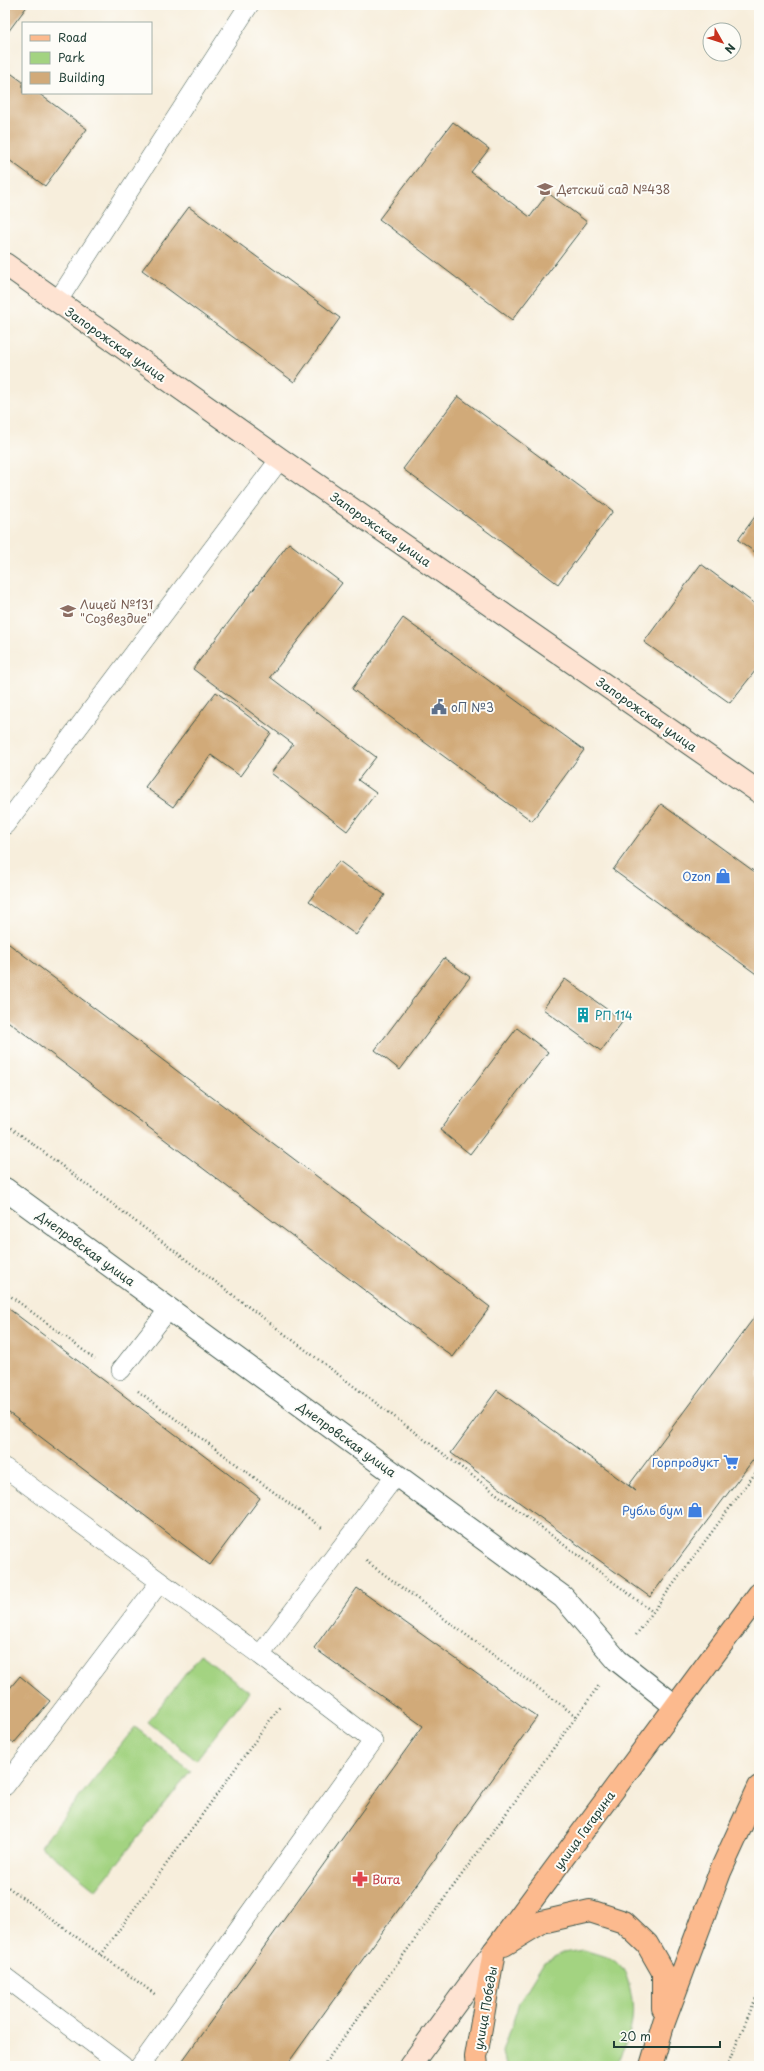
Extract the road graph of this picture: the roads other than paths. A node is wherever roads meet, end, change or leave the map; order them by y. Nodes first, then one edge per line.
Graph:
1 (249, 5) edge
2 (5, 264) edge
3 (57, 302) junction
4 (280, 459) junction
5 (759, 792) edge
6 (5, 826) edge
7 (5, 1189) edge
8 (169, 1309) junction
9 (121, 1370) road end
10 (5, 1468) edge
11 (396, 1475) junction
12 (160, 1582) junction
13 (759, 1594) edge
14 (260, 1655) junction
15 (675, 1706) junction
16 (5, 1786) edge
17 (759, 1787) edge
18 (494, 1951) junction
19 (5, 1977) edge
20 (664, 2022) junction
21 (650, 2061) edge
22 (123, 2066) edge
23 (140, 2066) edge
24 (410, 2066) edge
25 (477, 2066) edge

1 - 3 lane
2 - 3 street, Запорожская улица
3 - 4 street, Запорожская улица
4 - 5 street, Запорожская улица
4 - 6 lane
7 - 8 street, Днепровская улица
8 - 9 lane
8 - 11 street, Днепровская улица
10 - 12 lane
11 - 14 lane
11 - 15 street, Днепровская улица
12 - 14 lane
12 - 16 lane
13 - 15 main road, улица Гагарина
14 - 23 lane
15 - 18 main road, улица Гагарина
17 - 20 main road
18 - 20 main road
18 - 24 street, улица Гагарина
18 - 25 main road, улица Победы
19 - 22 lane
20 - 21 main road

